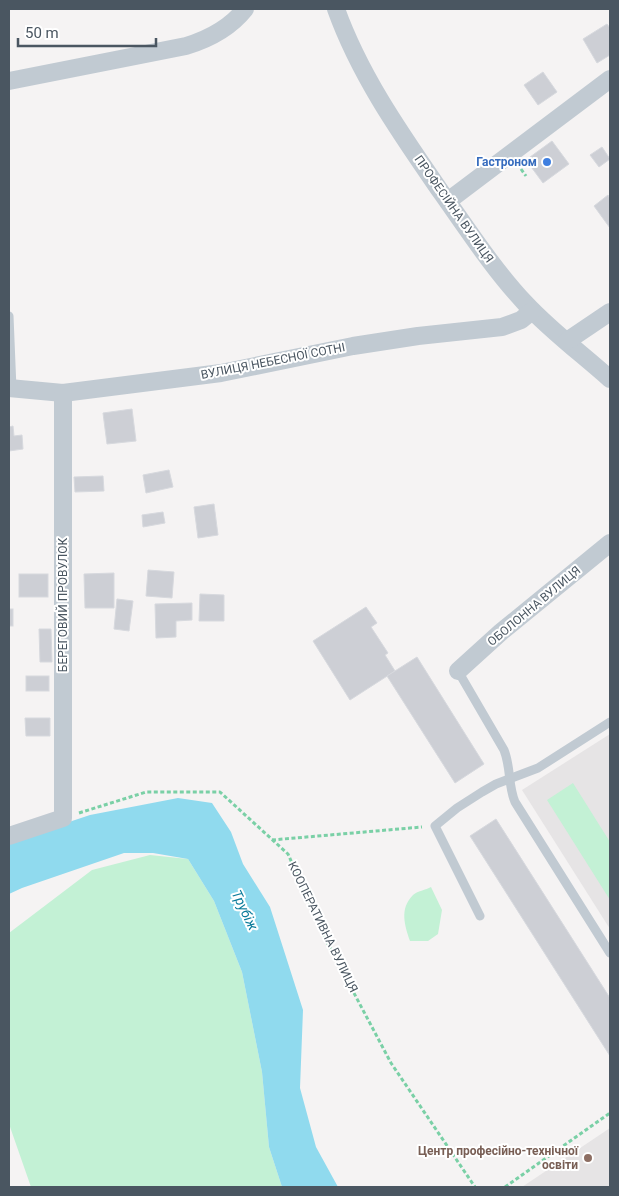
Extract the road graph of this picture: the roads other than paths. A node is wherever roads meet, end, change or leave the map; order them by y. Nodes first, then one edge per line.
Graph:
1 (245, 9) edge
2 (336, 9) edge
3 (610, 79) edge
4 (9, 81) edge
5 (448, 201) junction
6 (532, 311) junction
7 (610, 312) edge
8 (9, 316) edge
9 (568, 341) junction
10 (610, 379) edge
11 (10, 388) edge
12 (63, 393) junction
13 (610, 543) edge
14 (458, 671) joint
15 (610, 722) edge
16 (510, 780) junction
17 (9, 836) edge
18 (480, 916) dead end
19 (610, 953) edge

1 - 4 street
2 - 5 street, ПРОФЕСІЙНА ВУЛИЦЯ
3 - 5 street
5 - 6 street, ПРОФЕСІЙНА ВУЛИЦЯ
6 - 9 street, ПРОФЕСІЙНА ВУЛИЦЯ
6 - 12 street, ВУЛИЦЯ НЕБЕСНОЇ СОТНІ
7 - 9 street
8 - 11 lane
9 - 10 street, ПРОФЕСІЙНА ВУЛИЦЯ
11 - 12 street, ВУЛИЦЯ НЕБЕСНОЇ СОТНІ
12 - 17 street, БЕРЕГОВИЙ ПРОВУЛОК
13 - 14 street, ОБОЛОННА ВУЛИЦЯ
14 - 16 lane
15 - 16 lane
16 - 18 lane
16 - 19 lane

